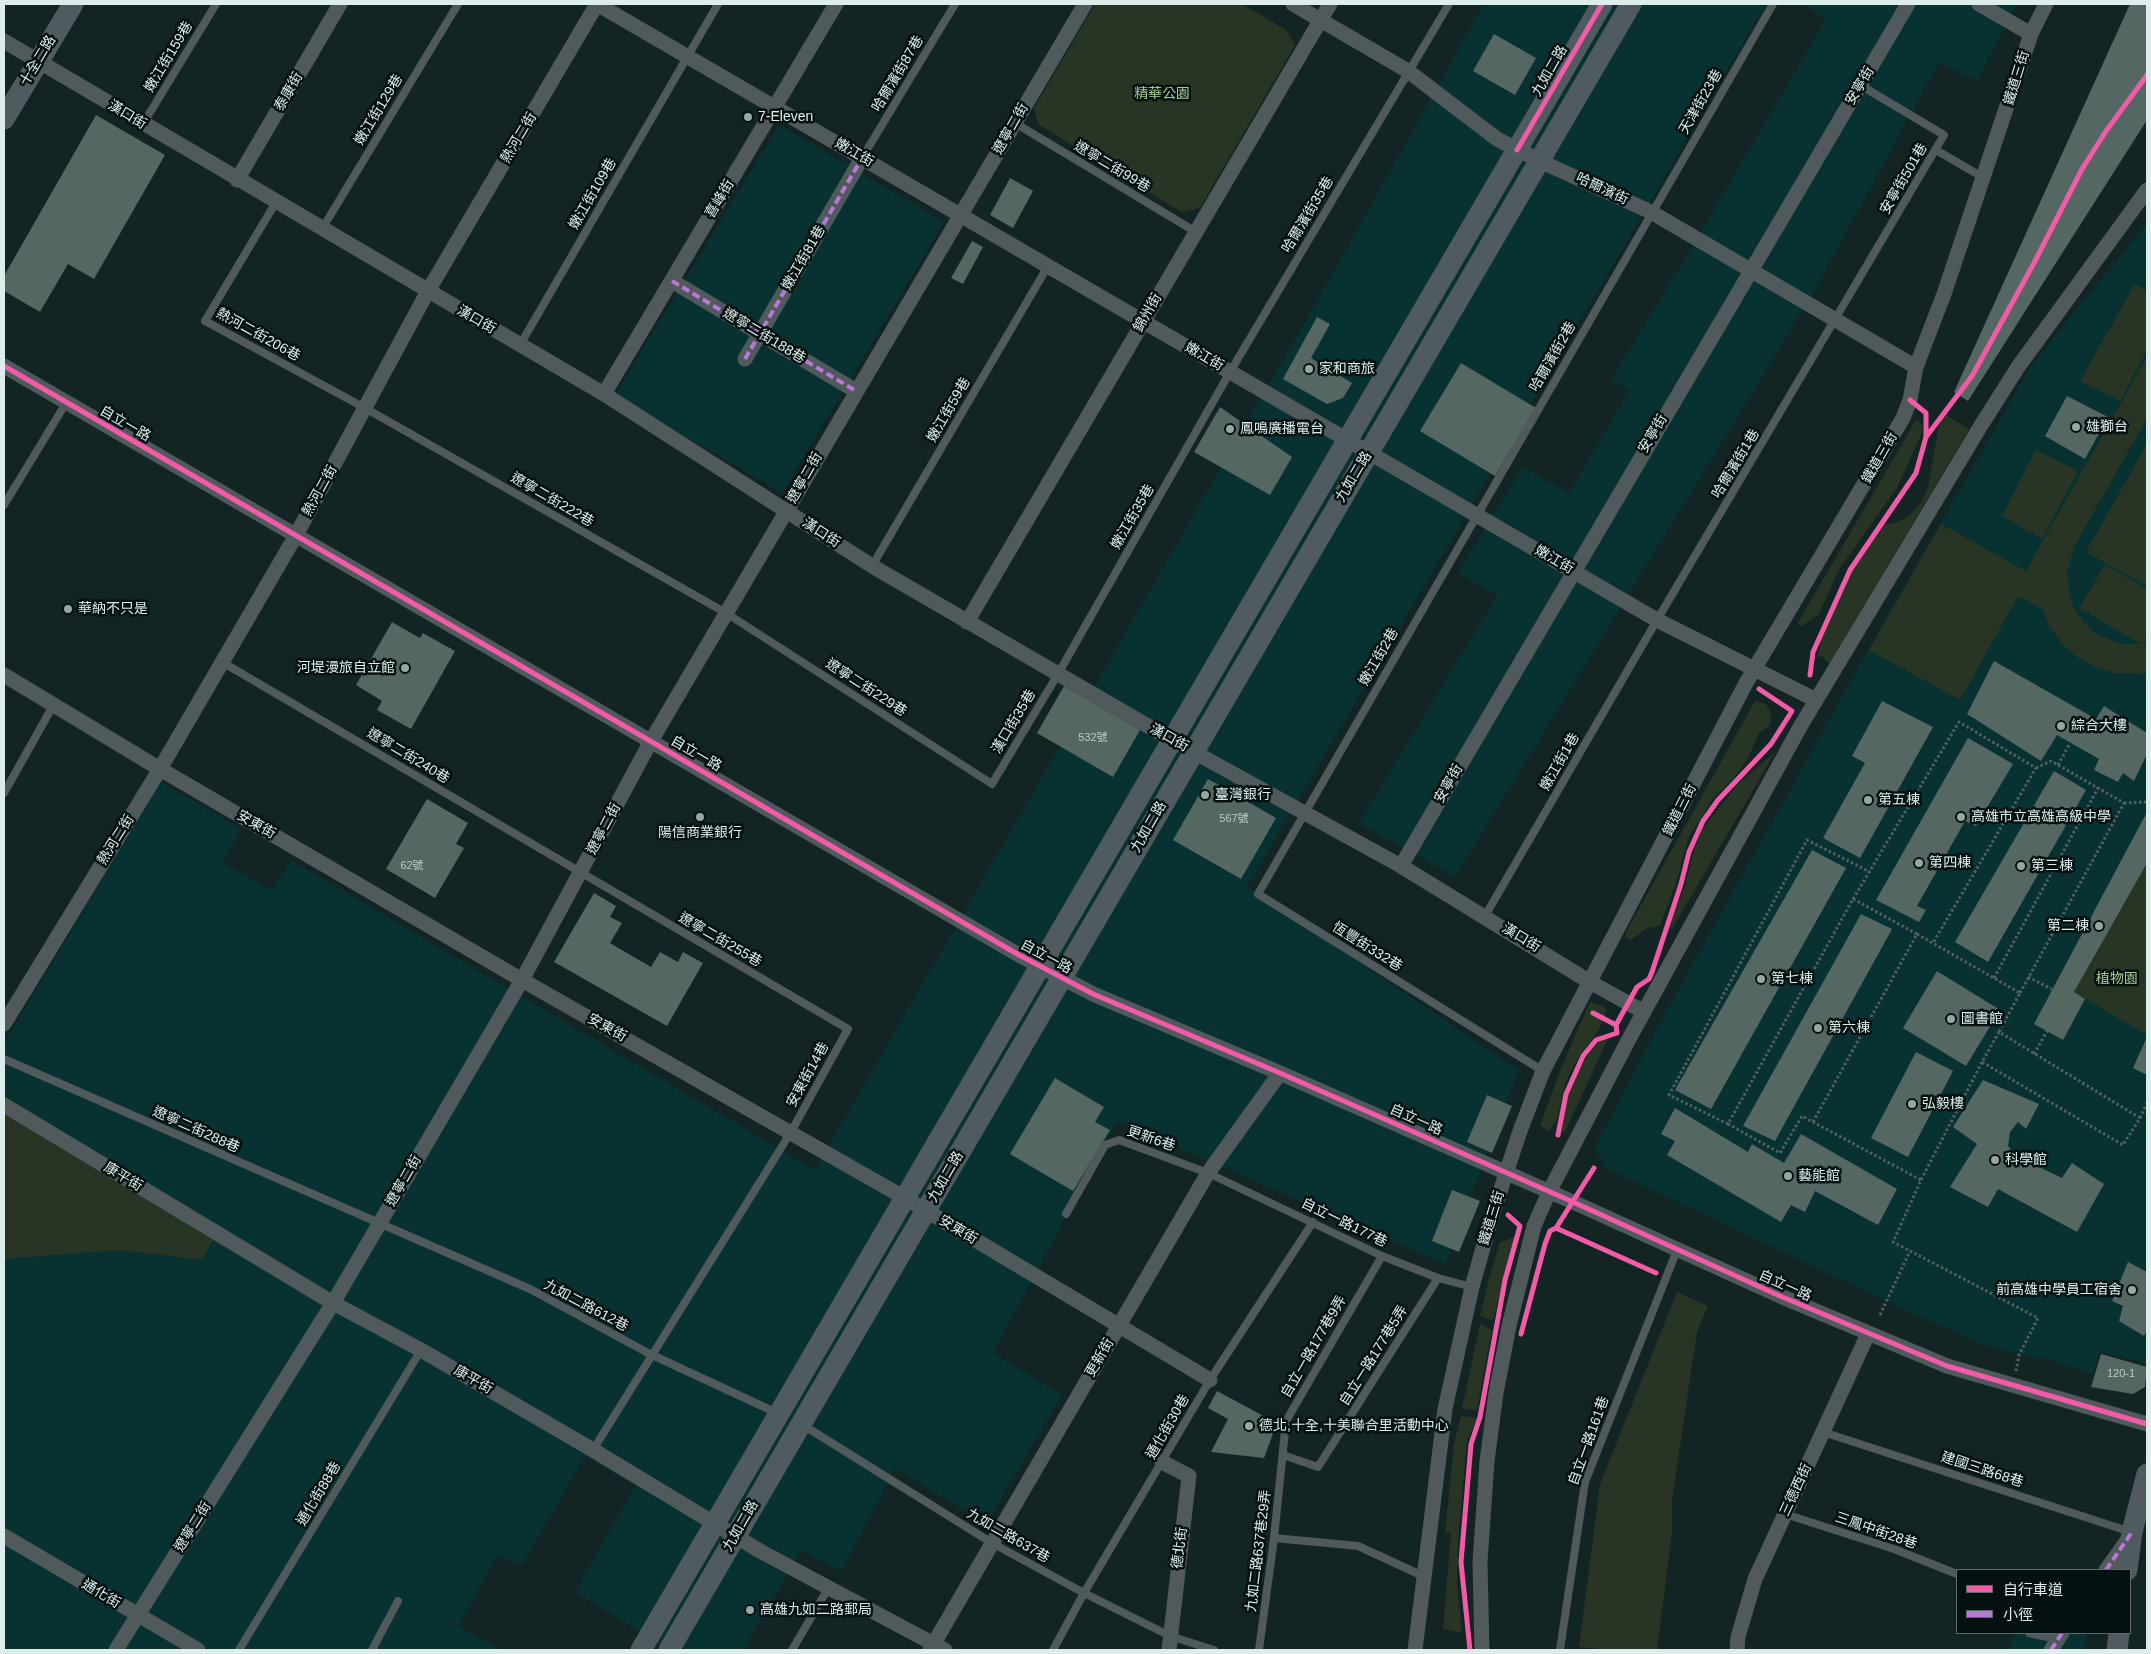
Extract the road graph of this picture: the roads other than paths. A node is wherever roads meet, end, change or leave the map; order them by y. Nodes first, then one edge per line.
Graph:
1 (73, 4) edge
2 (216, 4) edge
3 (340, 4) edge
4 (458, 4) edge
5 (597, 4) edge
6 (718, 4) edge
7 (836, 4) edge
8 (955, 4) edge
9 (1085, 4) edge
10 (1293, 4) edge
11 (1330, 4) edge
12 (1449, 4) edge
13 (1602, 4) edge
14 (1631, 4) edge
15 (1773, 4) edge
16 (1908, 4) edge
17 (1979, 4) edge
18 (2046, 4) edge
19 (1320, 20) junction
20 (2031, 34) junction
21 (4, 41) edge
22 (687, 56) junction
23 (38, 61) junction
24 (1408, 71) junction
25 (1860, 85) junction
26 (775, 107) junction
27 (4, 119) edge
28 (1015, 123) junction
29 (143, 124) junction
30 (1517, 150) junction
31 (1936, 150) junction
32 (862, 158) junction
33 (1540, 161) junction
34 (1984, 178) junction
35 (237, 180) junction
36 (2147, 190) edge
37 (276, 202) junction
38 (1651, 212) junction
39 (960, 215) junction
40 (322, 229) junction
41 (1196, 232) junction
42 (1048, 266) junction
43 (1751, 269) junction
44 (672, 281) junction
45 (428, 291) junction
46 (1143, 321) junction
47 (1836, 321) junction
48 (760, 334) junction
49 (520, 345) junction
50 (745, 359) dead end
51 (1916, 367) junction
52 (7, 371) edge
53 (1230, 372) junction
54 (856, 391) junction
55 (604, 394) junction
56 (66, 403) junction
57 (365, 408) junction
58 (1348, 440) junction
59 (1369, 453) junction
60 (4, 505) edge
61 (786, 510) junction
62 (1476, 515) junction
63 (295, 537) junction
64 (872, 566) junction
65 (1573, 571) junction
66 (726, 613) junction
67 (1657, 620) junction
68 (967, 622) junction
69 (222, 662) junction
70 (1755, 667) junction
71 (1058, 674) junction
72 (4, 675) edge
73 (1816, 700) junction
74 (54, 704) junction
75 (1172, 740) junction
76 (651, 741) junction
77 (1193, 751) junction
78 (160, 769) junction
79 (992, 784) joint
80 (4, 792) edge
81 (1304, 812) junction
82 (1401, 866) junction
83 (580, 873) junction
84 (1485, 916) junction
85 (1041, 967) junction
86 (1061, 978) junction
87 (522, 980) junction
88 (1590, 982) junction
89 (1644, 1012) junction
90 (4, 1024) edge
91 (848, 1029) joint
92 (4, 1059) edge
93 (1542, 1071) junction
94 (1280, 1073) junction
95 (4, 1105) edge
96 (791, 1132) junction
97 (1506, 1172) junction
98 (1208, 1173) junction
99 (1550, 1192) junction
100 (905, 1198) junction
101 (926, 1211) junction
102 (1066, 1214) dead end
103 (1313, 1222) junction
104 (379, 1224) junction
105 (1677, 1250) junction
106 (1382, 1256) junction
107 (1438, 1278) junction
108 (1472, 1287) junction
109 (333, 1303) junction
110 (1118, 1326) junction
111 (1868, 1334) junction
112 (421, 1350) junction
113 (650, 1354) junction
114 (1210, 1380) junction
115 (779, 1414) junction
116 (801, 1424) junction
117 (2147, 1424) edge
118 (1824, 1432) junction
119 (592, 1450) junction
120 (1283, 1456) junction
121 (1162, 1462) junction
122 (2147, 1474) edge
123 (1785, 1514) junction
124 (714, 1524) junction
125 (2132, 1532) junction
126 (4, 1536) edge
127 (735, 1536) junction
128 (1274, 1538) junction
129 (992, 1543) junction
130 (2107, 1569) edge
131 (2127, 1569) edge
132 (1956, 1574) edge
133 (1423, 1576) junction
134 (830, 1587) junction
135 (1084, 1593) junction
136 (398, 1601) dead end
137 (137, 1615) junction
138 (2033, 1634) edge
139 (2119, 1634) edge
140 (2057, 1641) edge
141 (1169, 1643) edge
142 (936, 1648) edge
143 (116, 1650) edge
144 (198, 1650) edge
145 (240, 1650) edge
146 (372, 1650) edge
147 (641, 1650) edge
148 (669, 1650) edge
149 (792, 1650) edge
150 (1053, 1650) edge
151 (1214, 1650) edge
152 (1258, 1650) edge
153 (1415, 1650) edge
154 (1482, 1650) edge
155 (1560, 1650) edge
156 (1738, 1650) edge
157 (2117, 1650) edge

1 - 23 street, 十全二路
2 - 29 lane, 嫩江街159巷
3 - 35 street, 泰康街
4 - 40 lane, 嫩江街129巷
5 - 22 street, 嫩江街
5 - 45 street, 熱河二街
6 - 22 lane, 嫩江街109巷
7 - 26 street, 喜峰街
8 - 32 lane, 哈爾濱街87巷
9 - 28 street, 遼寧二街
10 - 19 street, 哈爾濱街
11 - 19 street, 錦州街
12 - 24 lane, 哈爾濱街35巷
13 - 30 street, 九如二路
14 - 33 street, 九如二路
15 - 38 lane, 天津街23巷
16 - 25 street, 安寧街
17 - 20 street
18 - 20 street, 鐵道三街
19 - 24 street, 哈爾濱街
19 - 41 street, 錦州街
20 - 34 street, 鐵道三街
21 - 23 street, 漢口街
22 - 26 street, 嫩江街
22 - 49 lane, 嫩江街109巷
23 - 27 street, 十全二路
23 - 29 street, 漢口街
24 - 30 street, 哈爾濱街
24 - 53 lane, 哈爾濱街35巷
25 - 31 lane, 安寧街501巷
25 - 43 street, 安寧街
26 - 32 street, 嫩江街
26 - 44 street, 喜峰街
28 - 39 street, 遼寧二街
28 - 41 lane, 遼寧二街99巷
29 - 35 street, 漢口街
30 - 33 street, 哈爾濱街
30 - 58 street, 九如二路
31 - 34 lane
31 - 47 lane, 安寧街501巷
32 - 39 street, 嫩江街
32 - 48 street, 嫩江街81巷
33 - 38 street, 哈爾濱街
33 - 59 street, 九如二路
34 - 51 street, 鐵道三街
35 - 37 street, 漢口街
36 - 73 street
37 - 40 street, 漢口街
37 - 57 lane, 熱河二街206巷
38 - 43 street, 哈爾濱街
38 - 62 lane, 哈爾濱街2巷
39 - 42 street, 嫩江街
39 - 54 street, 遼寧二街
40 - 45 street, 漢口街
41 - 46 street, 錦州街
42 - 46 street, 嫩江街
42 - 64 lane, 嫩江街59巷
43 - 47 street, 哈爾濱街
43 - 65 street, 安寧街
44 - 48 street, 遼寧二街188巷
44 - 55 street, 喜峰街
45 - 49 street, 漢口街
45 - 57 street, 熱河二街
46 - 53 street, 嫩江街
46 - 68 street, 錦州街
47 - 51 street, 哈爾濱街
47 - 67 lane, 哈爾濱街1巷
48 - 50 street, 嫩江街81巷
48 - 54 street, 遼寧二街188巷
49 - 55 street, 漢口街
51 - 70 street, 鐵道三街
52 - 56 street, 自立一路
53 - 58 street, 嫩江街
53 - 71 lane, 嫩江街35巷
54 - 61 street, 遼寧二街
55 - 61 street, 漢口街
56 - 60 lane
56 - 63 street, 自立一路
57 - 63 street, 熱河二街
57 - 66 lane, 遼寧二街222巷
58 - 59 street, 嫩江街
58 - 75 street, 九如二路
59 - 62 street, 嫩江街
59 - 77 street, 九如二路
61 - 64 street, 漢口街
61 - 66 street, 遼寧二街
62 - 65 street, 嫩江街
62 - 81 lane, 嫩江街2巷
63 - 69 street, 熱河二街
63 - 76 street, 自立一路
64 - 68 street, 漢口街
65 - 67 street, 嫩江街
65 - 82 street, 安寧街
66 - 76 street, 遼寧二街
66 - 79 lane, 遼寧二街229巷
67 - 70 street, 嫩江街
67 - 84 lane, 嫩江街1巷
68 - 71 street, 漢口街
69 - 78 street, 熱河二街
69 - 83 lane, 遼寧二街240巷
70 - 73 street, 嫩江街
70 - 88 street, 鐵道三街
71 - 75 street, 漢口街
71 - 79 lane, 漢口街35巷
72 - 74 street, 安東街
73 - 89 street
74 - 78 street, 安東街
74 - 80 lane
75 - 77 street, 漢口街
75 - 85 street, 九如二路
76 - 83 street, 遼寧二街
76 - 85 street, 自立一路
77 - 81 street, 漢口街
77 - 86 street, 九如二路
78 - 87 street, 安東街
78 - 90 street, 熱河二街
81 - 82 street, 漢口街
81 - 93 lane, 恆豐街332巷
82 - 84 street, 漢口街
83 - 87 street, 遼寧二街
83 - 91 lane, 遼寧二街255巷
84 - 88 street, 漢口街
85 - 86 street, 自立一路
85 - 100 street, 九如二路
86 - 94 street, 自立一路
86 - 101 street, 九如二路
87 - 96 street, 安東街
87 - 104 street, 遼寧二街
88 - 89 street, 漢口街
88 - 93 street, 鐵道三街
89 - 99 street
91 - 96 lane, 安東街14巷
92 - 104 lane, 遼寧二街288巷
93 - 97 street, 鐵道三街
94 - 97 street, 自立一路
94 - 98 street, 更新街
95 - 109 street, 康平街
96 - 100 street, 安東街
96 - 113 lane, 安東街14巷
97 - 99 street, 自立一路
97 - 108 street, 鐵道三街
98 - 102 lane, 更新6巷
98 - 103 lane, 自立一路177巷
98 - 110 street, 更新街
99 - 105 street, 自立一路
99 - 154 street
100 - 101 street, 安東街
100 - 115 street, 九如二路
101 - 110 street, 安東街
101 - 116 street, 九如二路
103 - 106 lane, 自立一路177巷
103 - 114 lane, 通化街30巷
104 - 109 street, 遼寧二街
104 - 113 lane, 九如二路612巷
105 - 111 street, 自立一路
105 - 155 lane, 自立一路161巷
106 - 107 lane, 自立一路177巷
106 - 120 lane, 自立一路177巷9弄
107 - 108 lane, 自立一路177巷
107 - 120 lane, 自立一路177巷5弄
108 - 133 street, 鐵道三街
109 - 112 street, 康平街
109 - 137 street, 遼寧二街
110 - 114 street, 安東街
110 - 129 street, 更新街
111 - 117 street, 自立一路
111 - 118 street, 三德西街
112 - 119 street, 康平街
112 - 145 lane, 通化街88巷
113 - 115 lane, 九如二路612巷
113 - 119 lane, 安東街14巷
114 - 121 lane, 通化街30巷
115 - 124 street, 九如二路
116 - 127 street, 九如二路
116 - 129 lane, 九如二路637巷
118 - 123 street, 三德西街
118 - 125 lane, 建國三路68巷
119 - 124 street, 康平街
120 - 128 lane, 九如二路637巷29弄
121 - 135 lane, 通化街30巷
121 - 141 street, 德北街
122 - 125 street
123 - 132 lane, 三鳳中街28巷
123 - 156 street, 三德西街
124 - 127 street, 康平街
124 - 147 street, 九如二路
125 - 130 street
125 - 131 street
126 - 137 street, 通化街
127 - 134 street, 康平街
127 - 148 street, 九如二路
128 - 133 lane
128 - 152 lane, 九如二路637巷29弄
129 - 135 lane, 九如二路637巷
129 - 142 street, 更新街
133 - 153 street, 鐵道三街
134 - 142 street, 康平街
134 - 149 lane
135 - 141 lane, 九如二路637巷
135 - 150 lane, 通化街30巷
136 - 146 lane
137 - 143 street, 遼寧二街
137 - 144 street, 通化街
138 - 140 lane
139 - 157 street
141 - 151 lane, 九如二路637巷

